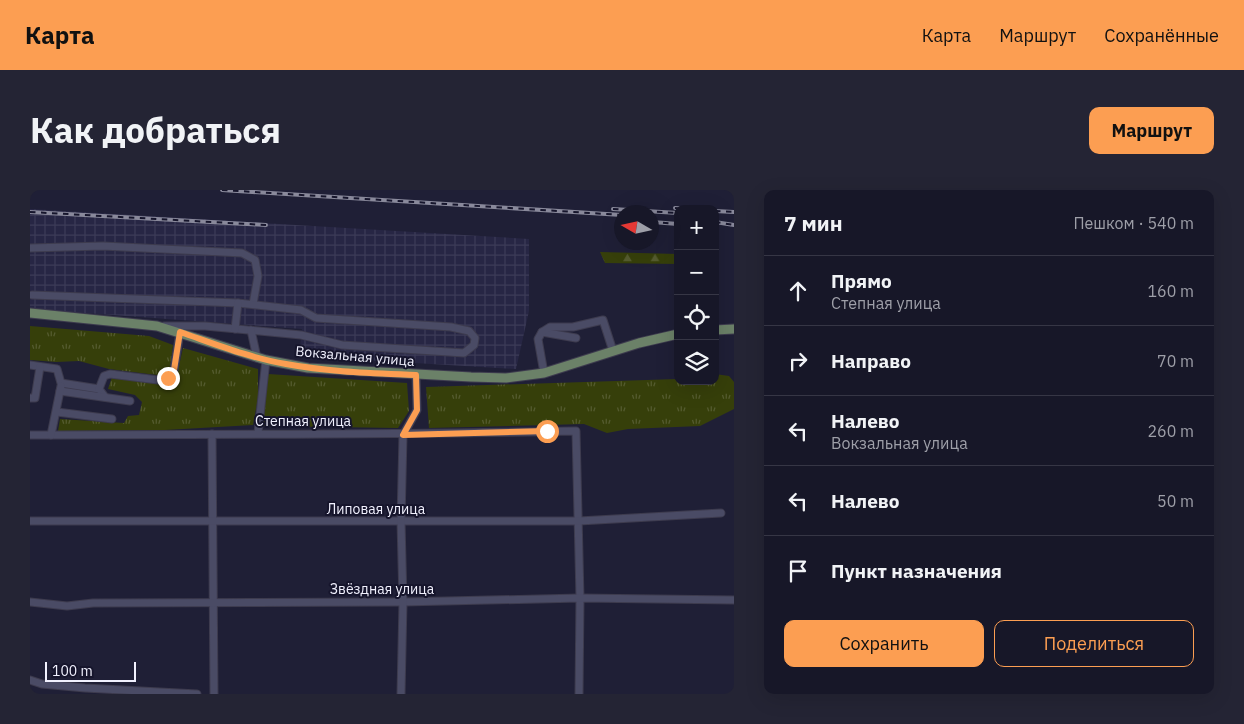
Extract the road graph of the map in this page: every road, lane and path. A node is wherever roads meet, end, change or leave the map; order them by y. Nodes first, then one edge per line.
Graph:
1 (30, 248) edge
2 (32, 295) dead end
3 (238, 303) junction
4 (254, 304) junction
5 (30, 313) edge
6 (156, 326) junction
7 (235, 329) junction
8 (734, 329) edge
9 (251, 330) junction
10 (719, 330) edge
11 (180, 332) junction
12 (542, 332) junction
13 (674, 335) edge
14 (576, 338) dead end
15 (613, 351) junction
16 (262, 359) junction
17 (30, 365) edge
18 (40, 367) junction
19 (544, 373) junction
20 (416, 375) junction
21 (60, 387) junction
22 (99, 389) junction
23 (105, 397) junction
24 (30, 398) edge
25 (130, 401) dead end
26 (57, 412) junction
27 (112, 419) dead end
28 (258, 433) junction
29 (212, 434) junction
30 (30, 435) edge
31 (51, 435) junction
32 (403, 435) junction
33 (721, 513) dead end
34 (579, 520) junction
35 (30, 521) edge
36 (213, 521) junction
37 (401, 521) junction
38 (580, 598) junction
39 (734, 600) edge
40 (30, 602) edge
41 (403, 602) junction
42 (214, 603) junction
43 (30, 680) edge
44 (197, 694) edge
45 (214, 694) edge
46 (401, 694) edge
47 (579, 694) edge

1 - 4 street
2 - 3 street
3 - 4 street
3 - 7 street
4 - 9 street
5 - 6 main road, Вокзальная улица
6 - 7 street
6 - 11 main road, Вокзальная улица
7 - 9 street
8 - 10 main road
9 - 16 street
11 - 16 main road, Вокзальная улица
11 - 22 street
12 - 14 street
12 - 15 street
12 - 19 street
13 - 15 main road, Вокзальная улица
15 - 19 main road, Вокзальная улица
16 - 20 main road, Вокзальная улица
16 - 28 street
17 - 18 street
18 - 21 street
18 - 24 street
19 - 20 main road, Вокзальная улица
20 - 32 street
21 - 22 street
21 - 23 street
21 - 26 street
22 - 23 street
23 - 25 street
26 - 27 street
26 - 31 street
28 - 29 street, Степная улица
28 - 32 street, Степная улица
29 - 31 street, Степная улица
29 - 36 street
30 - 31 street, Степная улица
32 - 34 street, Степная улица
32 - 37 street
33 - 34 street, Липовая улица
34 - 37 street, Липовая улица
34 - 38 street
35 - 36 street, Липовая улица
36 - 37 street, Липовая улица
36 - 42 street
37 - 41 street
38 - 39 street, Звёздная улица
38 - 41 street, Звёздная улица
38 - 47 street
40 - 42 street, Звёздная улица
41 - 42 street, Звёздная улица
41 - 46 street
42 - 45 street
43 - 44 street

